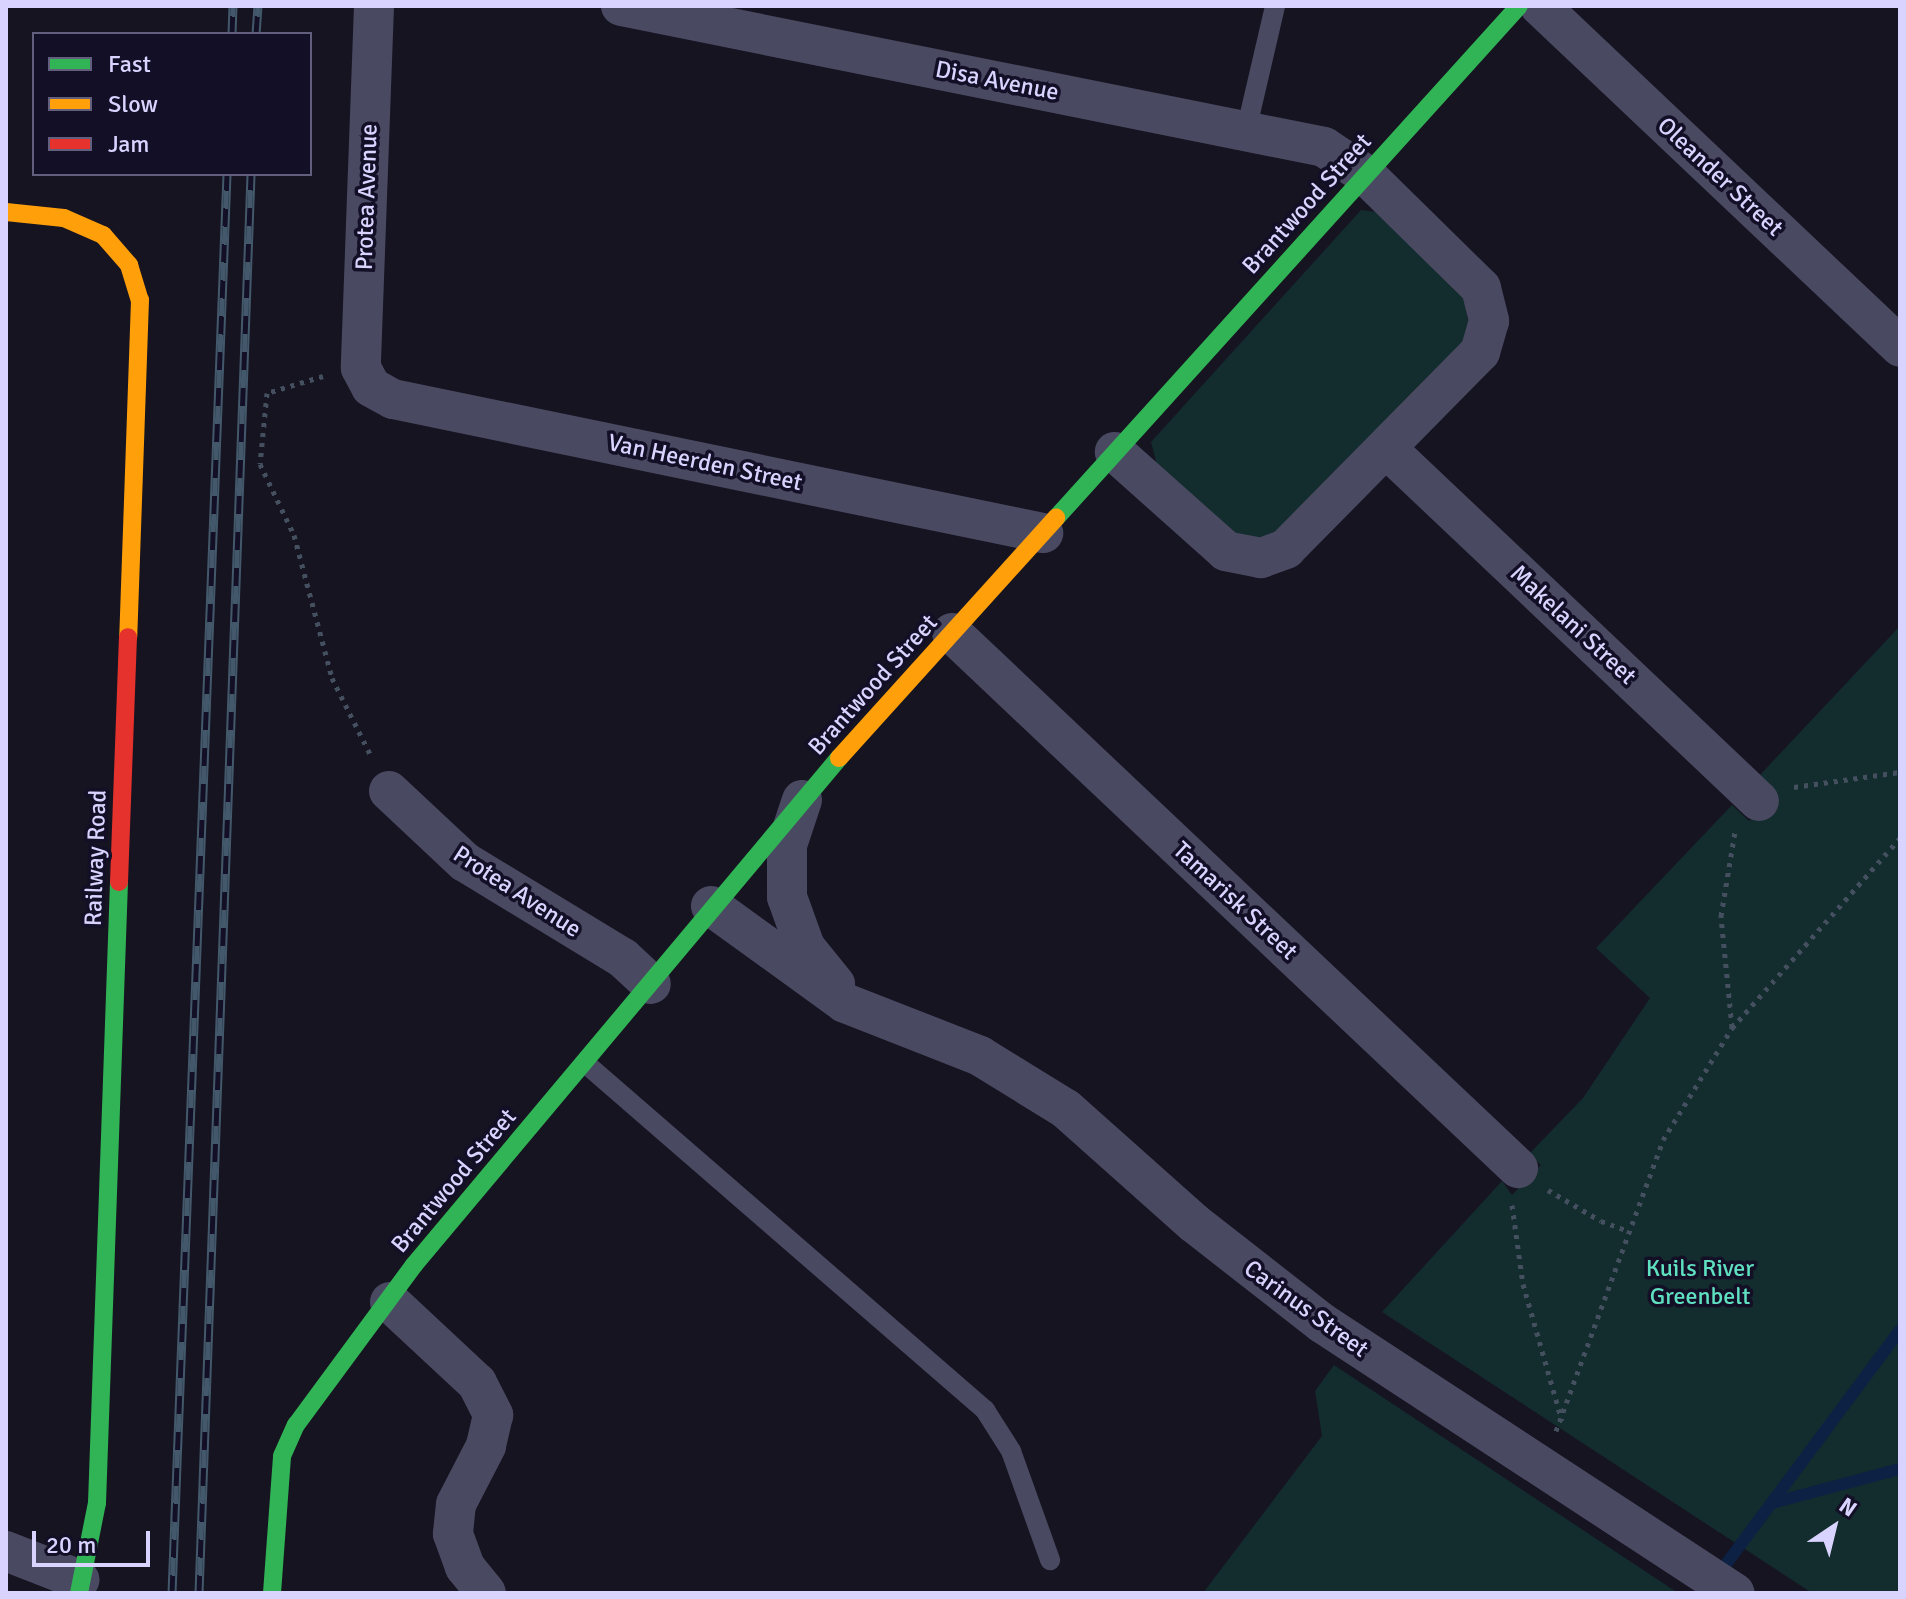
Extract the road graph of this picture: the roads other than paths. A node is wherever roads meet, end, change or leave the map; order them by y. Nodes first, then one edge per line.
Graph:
1 (374, 6) edge
2 (621, 6) edge
3 (1275, 6) edge
4 (1519, 6) edge
5 (1540, 6) edge
6 (1246, 131) junction
7 (1366, 175) junction
8 (6, 212) edge
9 (1900, 347) edge
10 (366, 377) joint
11 (1387, 449) junction
12 (1115, 452) junction
13 (1043, 533) junction
14 (952, 633) junction
15 (389, 791) road end
16 (804, 797) junction
17 (1759, 801) road end
18 (711, 906) junction
19 (651, 984) junction
20 (887, 1017) junction
21 (585, 1063) junction
22 (1518, 1168) road end
23 (390, 1302) junction
24 (6, 1551) edge
25 (1050, 1560) dead end
26 (80, 1586) edge
27 (272, 1593) edge
28 (486, 1593) edge
29 (1734, 1593) edge

1 - 10 street, Protea Avenue
2 - 6 street, Disa Avenue
3 - 6 lane
4 - 7 street, Brantwood Street
5 - 9 street, Oleander Street
6 - 7 street, Disa Avenue
7 - 11 street
7 - 12 street, Brantwood Street
8 - 26 street, Railway Road
10 - 13 street, Van Heerden Street
11 - 12 street
11 - 17 street, Makelani Street
12 - 13 street, Brantwood Street
13 - 14 street, Brantwood Street
14 - 16 street, Brantwood Street
14 - 22 street, Tamarisk Street
15 - 19 street, Protea Avenue
16 - 18 street, Brantwood Street
16 - 20 street, Carinus Street
18 - 19 street, Brantwood Street
18 - 20 street, Carinus Street
19 - 21 street, Brantwood Street
20 - 29 street, Carinus Street
21 - 23 street, Brantwood Street
21 - 25 lane
23 - 27 street, Brantwood Street
23 - 28 street
24 - 26 street

